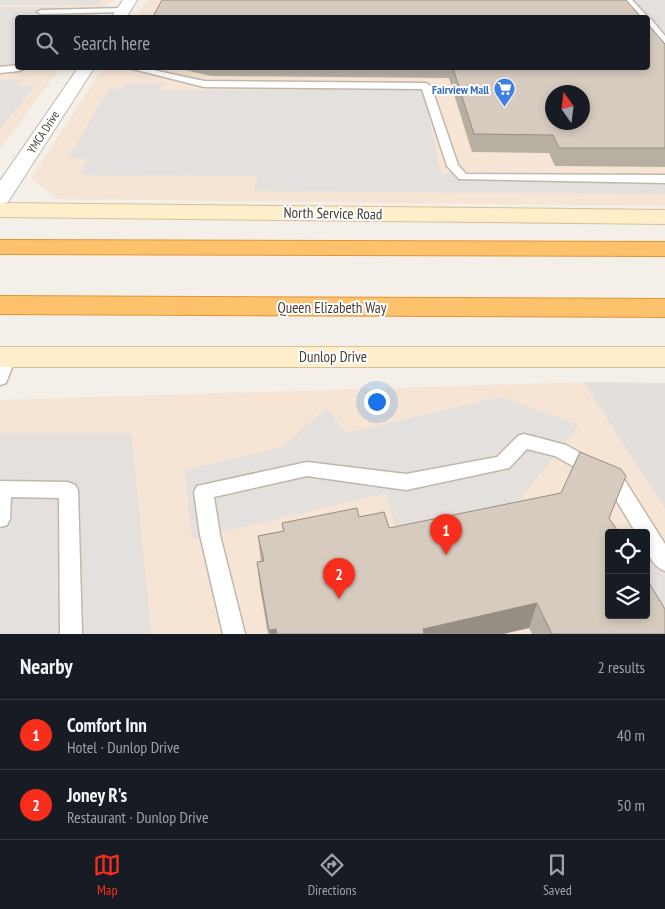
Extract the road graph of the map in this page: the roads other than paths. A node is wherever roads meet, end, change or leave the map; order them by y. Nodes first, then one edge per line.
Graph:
1 (628, 0) edge
2 (124, 9) edge
3 (41, 12) dead end
4 (641, 15) edge
5 (650, 23) edge
6 (665, 41) edge
7 (15, 68) edge
8 (0, 70) edge
9 (85, 70) edge
10 (143, 70) edge
11 (665, 178) edge
12 (0, 197) edge
13 (0, 210) edge
14 (665, 217) edge
15 (0, 246) edge
16 (665, 249) edge
17 (0, 305) edge
18 (106, 306) junction
19 (665, 308) edge
20 (0, 309) edge
21 (665, 357) edge
22 (3, 364) edge
23 (1, 489) edge
24 (0, 518) edge
25 (665, 562) edge
26 (71, 634) edge
27 (234, 634) edge

1 - 4 lane
2 - 3 lane
5 - 6 lane
7 - 8 lane
9 - 12 street, YMCA Drive
10 - 11 lane
13 - 14 street, North Service Road
15 - 16 highway
17 - 18 highway, Queen Elizabeth Way
18 - 19 highway, Queen Elizabeth Way
18 - 20 highway
21 - 22 street, Dunlop Drive
23 - 24 lane
23 - 26 lane
25 - 27 lane

